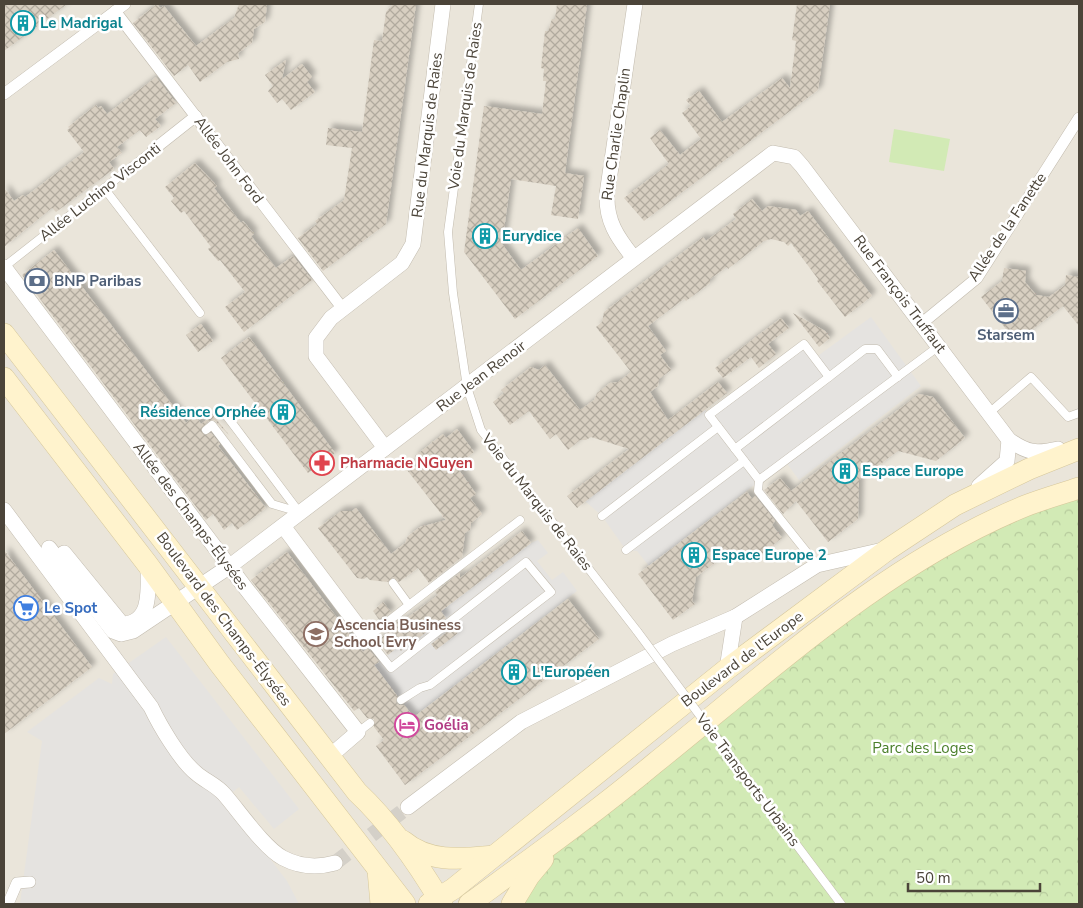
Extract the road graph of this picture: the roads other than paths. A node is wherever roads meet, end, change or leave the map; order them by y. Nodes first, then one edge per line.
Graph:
1 (125, 4) edge
2 (443, 4) edge
3 (479, 4) edge
4 (635, 4) edge
5 (116, 11) junction
6 (4, 94) edge
7 (196, 116) junction
8 (1079, 118) edge
9 (153, 150) joint
10 (786, 154) joint
11 (104, 188) junction
12 (633, 257) junction
13 (4, 267) edge
14 (343, 309) junction
15 (200, 313) dead end
16 (921, 324) junction
17 (4, 334) edge
18 (939, 346) junction
19 (898, 376) junction
20 (829, 377) junction
21 (4, 378) edge
22 (467, 387) junction
23 (223, 411) dead end
24 (990, 413) junction
25 (1079, 413) edge
26 (718, 427) junction
27 (206, 430) dead end
28 (1008, 440) junction
29 (1079, 445) edge
30 (385, 448) junction
31 (735, 449) junction
32 (1079, 449) edge
33 (744, 461) junction
34 (759, 480) junction
35 (1079, 488) edge
36 (956, 506) junction
37 (4, 510) edge
38 (299, 512) junction
39 (602, 516) dead end
40 (520, 520) dead end
41 (283, 526) junction
42 (27, 542) junction
43 (49, 548) junction
44 (626, 550) dead end
45 (887, 550) junction
46 (817, 565) junction
47 (148, 566) junction
48 (230, 566) junction
49 (393, 583) dead end
50 (200, 588) junction
51 (176, 604) junction
52 (409, 604) junction
53 (735, 617) junction
54 (637, 631) joint
55 (367, 638) junction
56 (726, 669) junction
57 (401, 700) dead end
58 (330, 757) junction
59 (408, 807) tunnel mouth
60 (391, 831) junction
61 (562, 836) junction
62 (493, 856) junction
63 (335, 863) tunnel mouth
64 (378, 870) junction
65 (30, 882) dead end
66 (436, 902) edge
67 (8, 904) edge
68 (381, 904) edge
69 (405, 904) edge
70 (469, 904) edge
71 (512, 904) edge
72 (841, 904) edge

1 - 5 street
2 - 14 street, Rue du Marquis de Raies
3 - 22 lane, Voie du Marquis de Raies
4 - 12 street, Rue Charlie Chaplin
5 - 6 street
5 - 7 street, Allée John Ford
7 - 9 street, Allée Luchino Visconti
7 - 14 street, Allée John Ford
8 - 16 street, Allée de la Fanette
9 - 11 lane, Allée Luchino Visconti
10 - 12 street, Rue Jean Renoir
10 - 16 street, Rue François Truffaut
11 - 13 lane, Allée Luchino Visconti
11 - 15 lane
12 - 22 street, Rue Jean Renoir
13 - 48 street, Allée des Champs-Élysées
14 - 30 street
16 - 18 street, Rue François Truffaut
17 - 50 main road, Boulevard des Champs-Élysées
18 - 19 lane
18 - 24 street, Rue François Truffaut
19 - 20 lane
19 - 34 lane
20 - 26 lane
20 - 31 lane
21 - 47 main road, Boulevard des Champs-Élysées
22 - 30 street, Rue Jean Renoir
22 - 54 lane, Voie du Marquis de Raies
23 - 38 lane
24 - 25 lane
24 - 28 street, Rue François Truffaut
26 - 31 lane
26 - 39 lane
27 - 38 lane
28 - 29 street, Rue François Truffaut
28 - 36 street
30 - 38 street, Rue Jean Renoir
31 - 33 lane
32 - 36 main road, Boulevard de l'Europe
33 - 34 lane
33 - 44 lane
34 - 46 lane
35 - 61 main road, Boulevard de l'Europe
36 - 45 main road, Boulevard de l'Europe
37 - 42 street
38 - 41 street, Rue Jean Renoir
40 - 52 lane
41 - 48 street, Rue Jean Renoir
41 - 55 street
42 - 43 street
42 - 63 street
43 - 47 street
43 - 51 street, Rue Jean Renoir
45 - 46 street
45 - 56 main road, Boulevard de l'Europe
46 - 53 street
47 - 51 main road, Boulevard des Champs-Élysées
48 - 50 street, Rue Jean Renoir
48 - 58 street, Allée des Champs-Élysées
49 - 52 lane
50 - 51 street, Rue Jean Renoir
50 - 58 main road, Boulevard des Champs-Élysées
51 - 64 main road, Boulevard des Champs-Élysées
52 - 55 lane
53 - 56 street
53 - 59 street
54 - 72 lane, Voie Transports Urbains, bridge
55 - 57 lane
56 - 62 main road, Boulevard de l'Europe
58 - 60 main road, Boulevard des Champs-Élysées
60 - 62 main road
60 - 66 main road, Boulevard des Champs-Élysées
61 - 70 main road, Boulevard de l'Europe
61 - 71 main road
62 - 66 main road, Boulevard de l'Europe
64 - 68 main road
64 - 69 main road, Boulevard des Champs-Élysées
65 - 67 street

